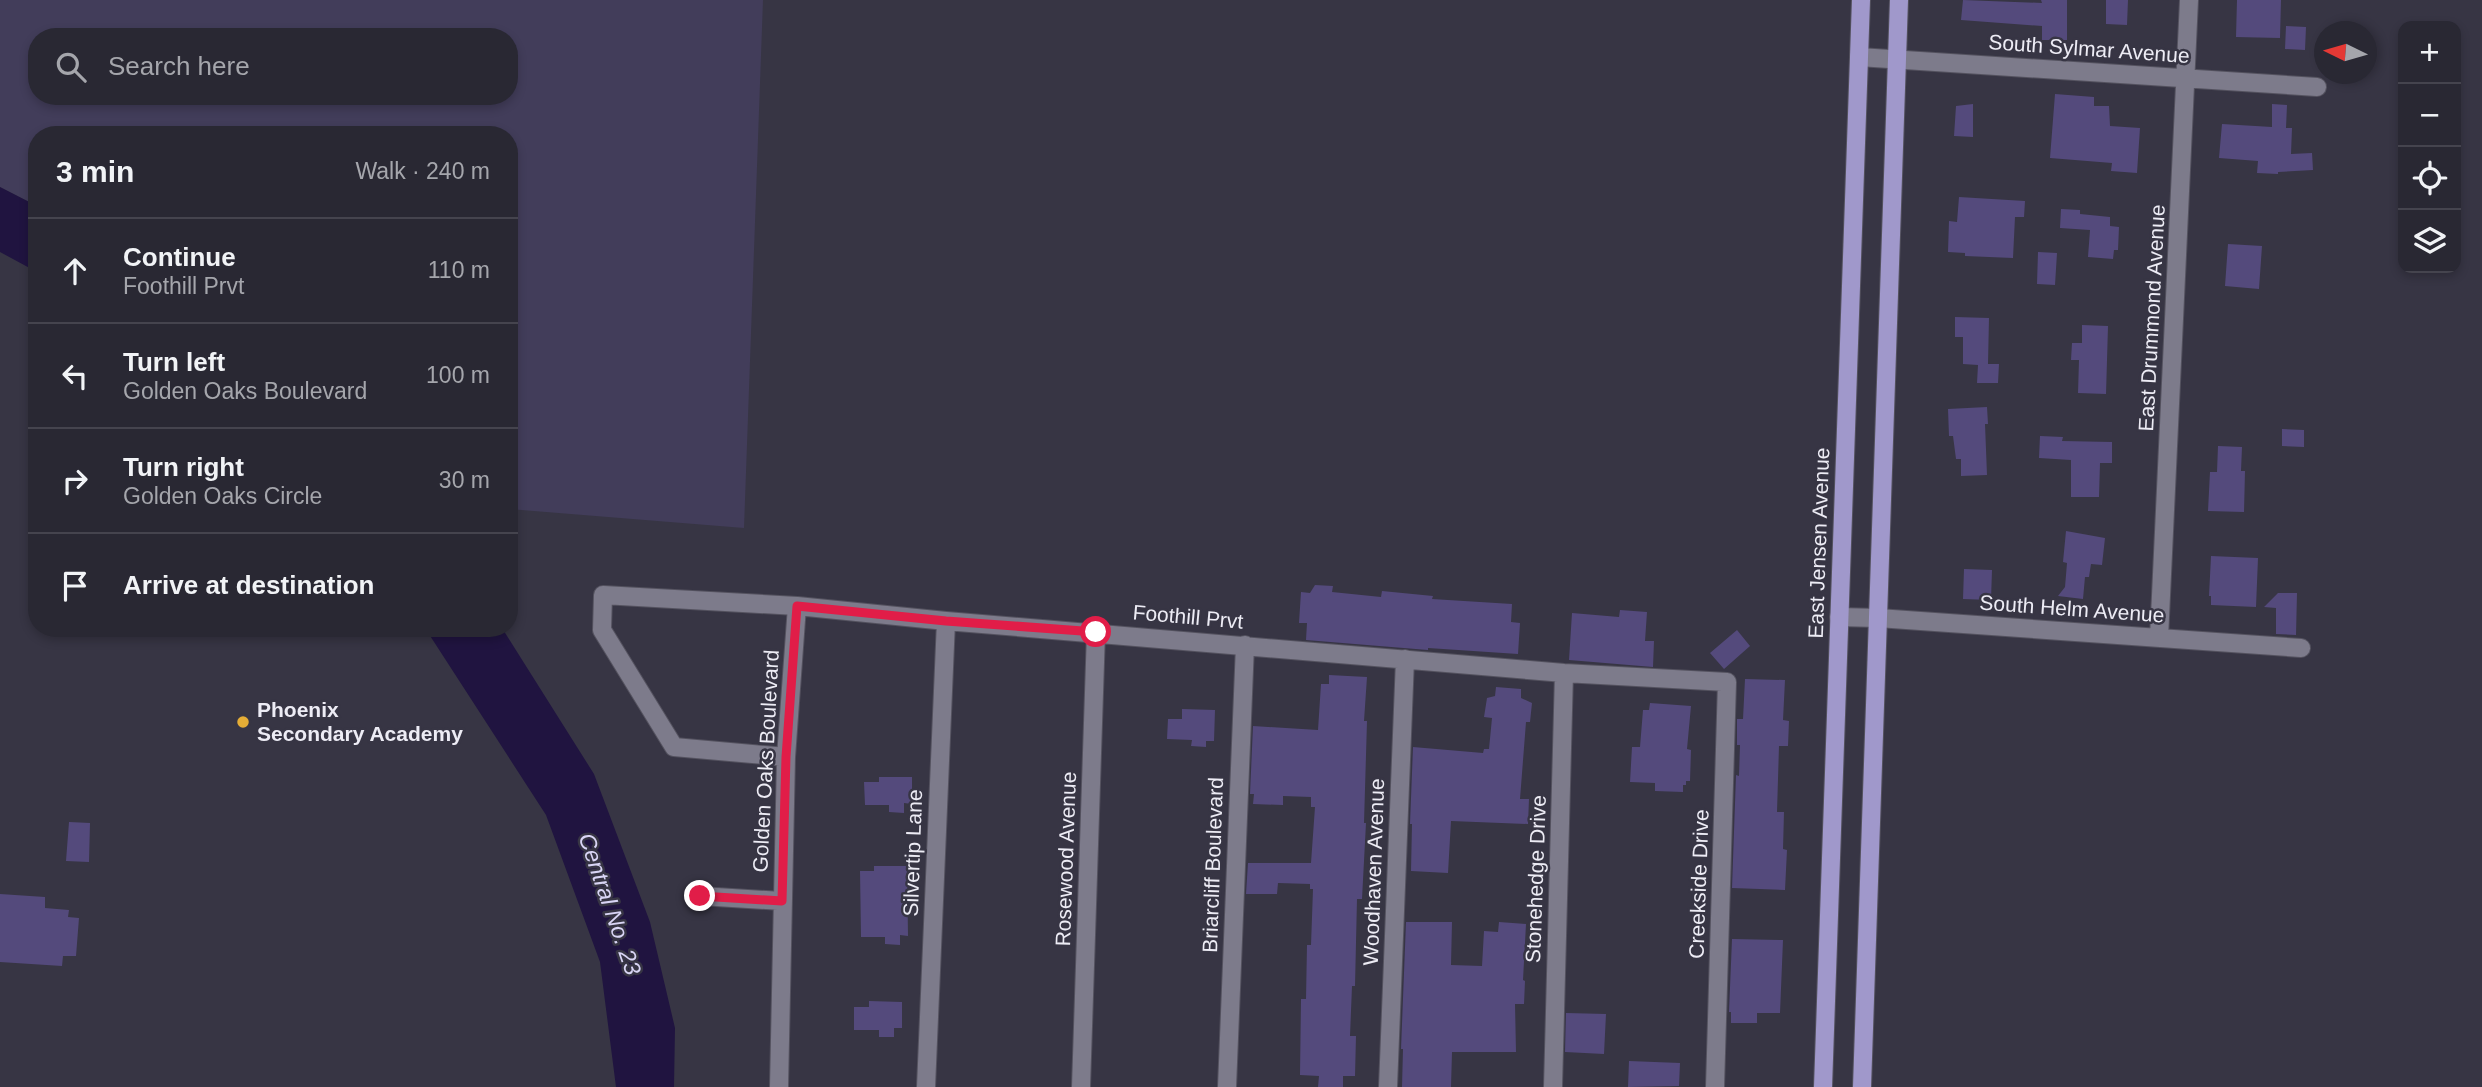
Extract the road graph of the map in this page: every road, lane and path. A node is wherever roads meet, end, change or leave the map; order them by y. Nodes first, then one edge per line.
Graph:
1 (1861, 0) edge
2 (1899, 0) edge
3 (2189, 0) edge
4 (1859, 57) junction
5 (1897, 59) junction
6 (2187, 78) junction
7 (2316, 87) dead end
8 (797, 606) junction
9 (1839, 617) junction
10 (1878, 618) junction
11 (946, 621) junction
12 (1096, 632) junction
13 (2158, 638) junction
14 (1245, 645) junction
15 (2301, 649) dead end
16 (1405, 659) junction
17 (1564, 673) junction
18 (1727, 682) joint
19 (786, 757) junction
20 (700, 896) dead end
21 (782, 901) junction
22 (779, 1087) edge
23 (926, 1087) edge
24 (1081, 1087) edge
25 (1227, 1087) edge
26 (1388, 1087) edge
27 (1553, 1087) edge
28 (1715, 1087) edge
29 (1822, 1087) edge
30 (1862, 1087) edge

1 - 4 main road, East Jensen Avenue
2 - 5 main road
3 - 6 street, East Drummond Avenue
4 - 5 street, South Sylmar Avenue
4 - 9 main road, East Jensen Avenue
5 - 6 street, South Sylmar Avenue
5 - 10 main road
6 - 7 street, South Sylmar Avenue
6 - 13 street, East Drummond Avenue
8 - 11 street, Foothill Prvt
8 - 19 street, Golden Oaks Boulevard
8 - 19 street, Foothill Prvt
9 - 10 street, South Helm Avenue
9 - 29 main road, East Jensen Avenue
10 - 13 street, South Helm Avenue
10 - 30 main road
11 - 12 street, Foothill Prvt
11 - 23 street, Silvertip Lane
12 - 14 street, Foothill Prvt
12 - 24 street, Rosewood Avenue
13 - 15 street, South Helm Avenue
14 - 16 street, Foothill Prvt
14 - 25 street, Briarcliff Boulevard
16 - 17 street, Foothill Prvt
16 - 26 street, Woodhaven Avenue
17 - 18 street, Foothill Prvt
17 - 27 street, Stonehedge Drive
18 - 28 street, Creekside Drive
19 - 21 street, Golden Oaks Boulevard
20 - 21 street
21 - 22 street, Golden Oaks Boulevard

